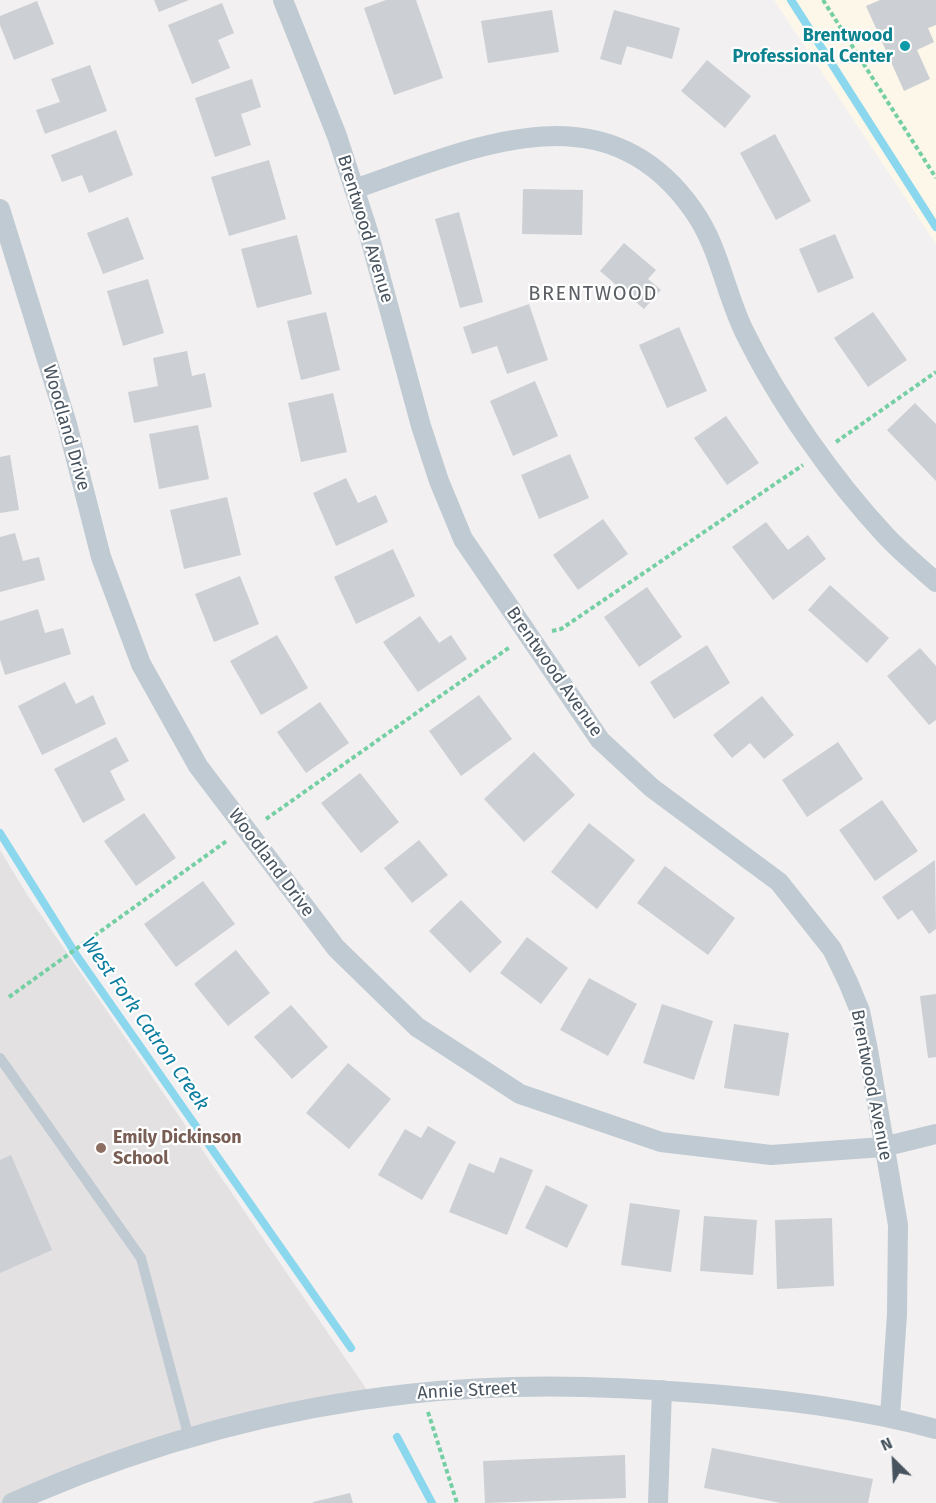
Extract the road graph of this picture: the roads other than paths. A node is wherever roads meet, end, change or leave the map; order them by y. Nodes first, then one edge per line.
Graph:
1 (283, 0) edge
2 (354, 189) junction
3 (0, 209) edge
4 (936, 582) edge
5 (0, 1058) edge
6 (936, 1134) edge
7 (883, 1147) junction
8 (662, 1390) junction
9 (890, 1416) junction
10 (936, 1429) edge
11 (189, 1438) junction
12 (12, 1503) edge
13 (658, 1503) edge

1 - 2 street, Brentwood Avenue
2 - 4 street
2 - 7 street, Brentwood Avenue
3 - 7 street, Woodland Drive
5 - 11 lane
6 - 7 street, Woodland Drive
7 - 9 street, Brentwood Avenue
8 - 9 street, Annie Street
8 - 11 street, Annie Street
8 - 13 street
9 - 10 street, Annie Street
11 - 12 street, Annie Street

